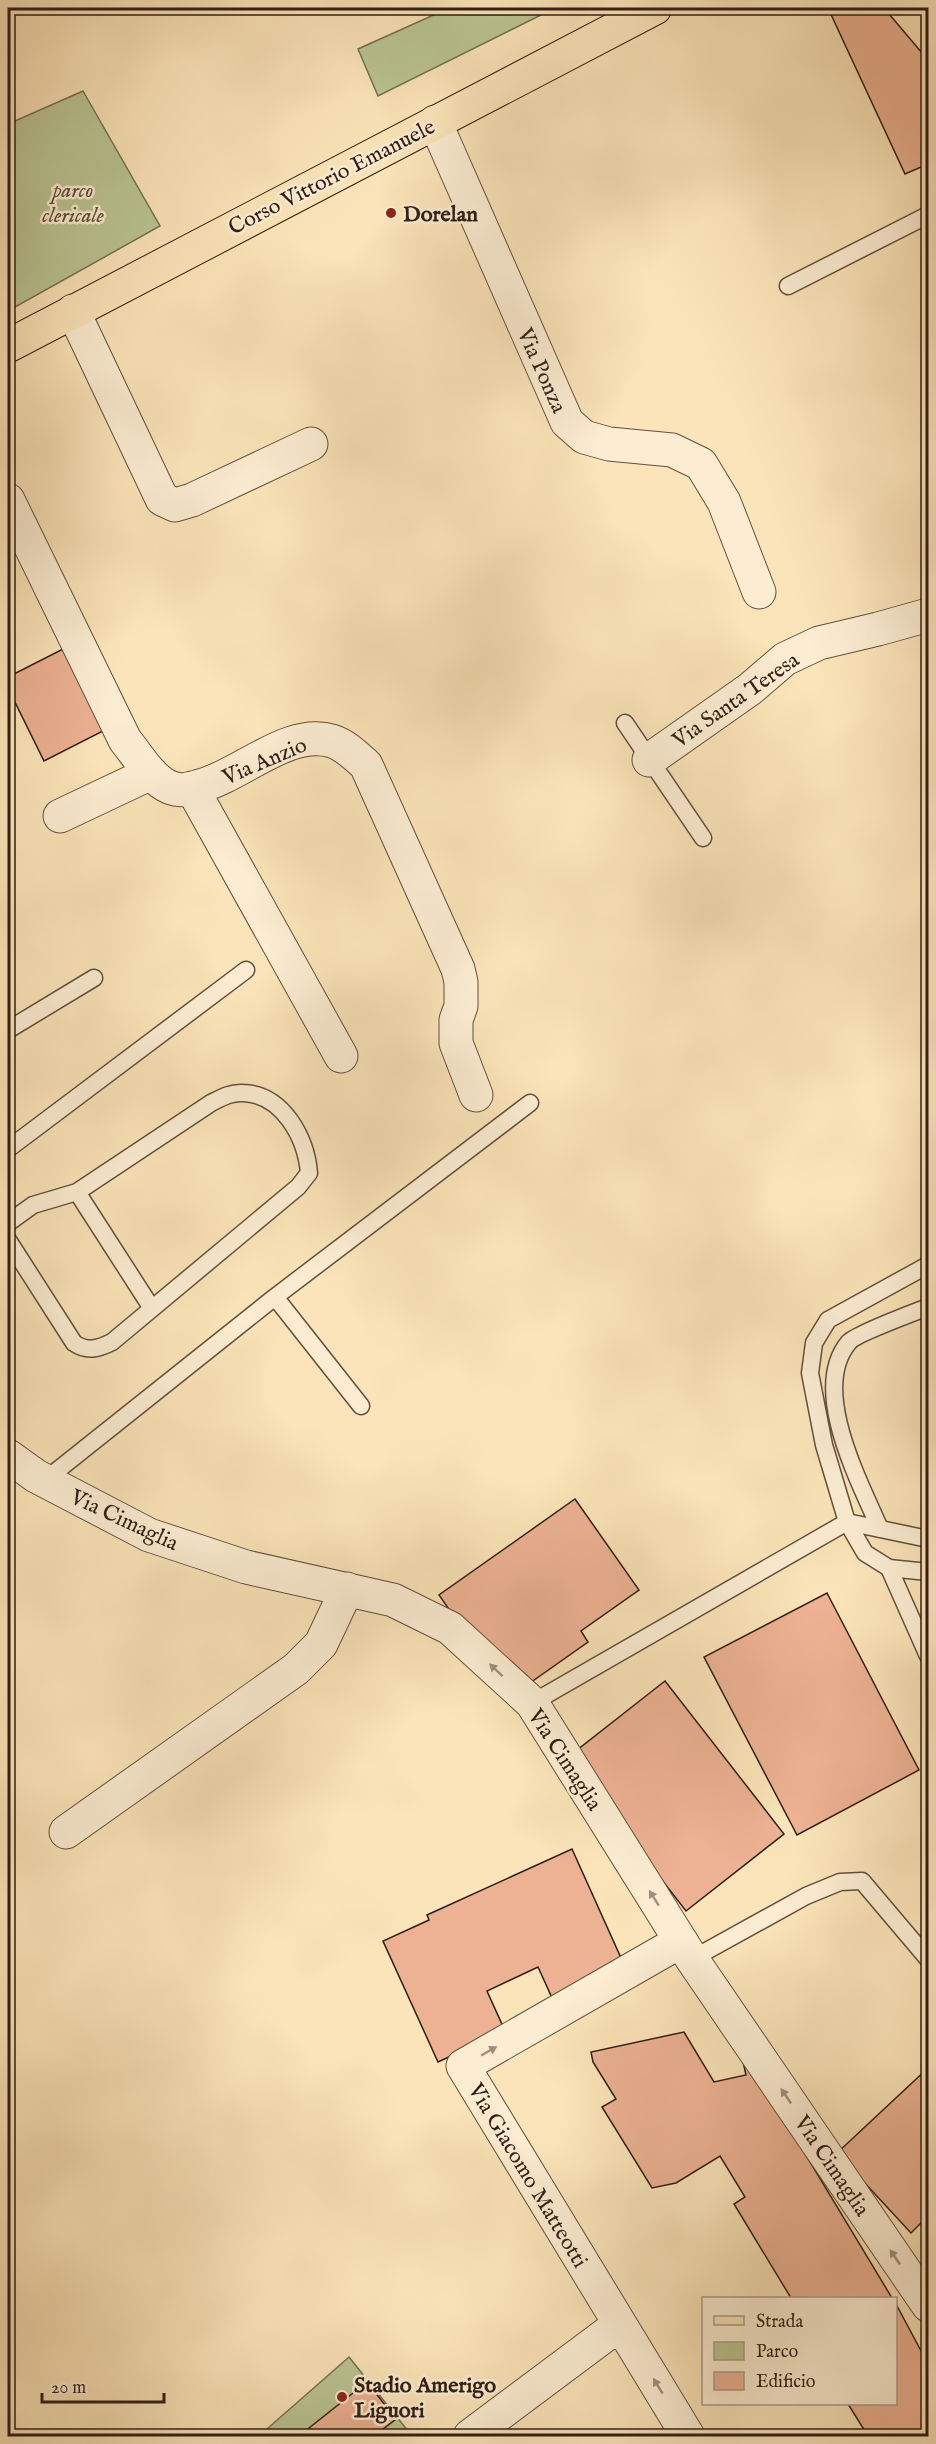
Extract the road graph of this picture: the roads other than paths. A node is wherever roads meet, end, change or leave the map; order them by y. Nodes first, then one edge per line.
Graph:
1 (655, 8) edge
2 (435, 122) junction
3 (928, 215) edge
4 (788, 286) dead end
5 (73, 311) junction
6 (8, 346) edge
7 (311, 444) dead end
8 (8, 500) edge
9 (759, 592) dead end
10 (928, 615) edge
11 (625, 723) dead end
12 (649, 760) junction
13 (151, 773) junction
14 (192, 788) junction
15 (60, 816) dead end
16 (703, 838) dead end
17 (246, 970) dead end
18 (94, 978) dead end
19 (8, 1029) edge
20 (340, 1056) dead end
21 (476, 1095) dead end
22 (530, 1103) dead end
23 (10, 1142) edge
24 (77, 1191) junction
25 (8, 1223) edge
26 (8, 1240) edge
27 (928, 1265) edge
28 (275, 1297) junction
29 (928, 1306) edge
30 (151, 1307) junction
31 (361, 1406) dead end
32 (8, 1456) edge
33 (44, 1481) junction
34 (847, 1522) junction
35 (880, 1529) junction
36 (928, 1539) edge
37 (889, 1568) junction
38 (928, 1572) edge
39 (347, 1589) junction
40 (928, 1656) edge
41 (532, 1703) junction
42 (66, 1832) dead end
43 (687, 1950) junction
44 (928, 1959) edge
45 (925, 2291) edge
46 (620, 2324) junction
47 (470, 2436) edge
48 (688, 2436) edge

1 - 2 main road, Corso Vittorio Emanuele
2 - 5 main road, Corso Vittorio Emanuele
2 - 9 street, Via Ponza
3 - 4 lane
5 - 6 main road, Corso Vittorio Emanuele
5 - 7 street
8 - 13 street, Via Anzio
10 - 12 street, Via Santa Teresa
11 - 12 lane, Via Santa Teresa
12 - 16 lane, Via Santa Teresa
13 - 14 street, Via Anzio
13 - 15 street
14 - 20 street
14 - 21 street, Via Anzio
17 - 23 lane
18 - 19 lane
22 - 28 lane
24 - 25 lane
24 - 30 lane
24 - 30 lane
26 - 30 lane
27 - 34 lane
28 - 31 lane
28 - 33 lane
29 - 35 lane
32 - 33 street, Via Cimaglia
33 - 39 street, Via Cimaglia
34 - 35 lane
34 - 37 lane
34 - 41 lane
35 - 36 lane
37 - 38 lane
37 - 40 lane
41 -> 39 street, Via Cimaglia
39 - 42 street
43 -> 41 street, Via Cimaglia
43 - 44 lane
45 -> 43 street, Via Cimaglia
46 -> 43 street, Via Giacomo Matteotti
46 - 47 street
48 -> 46 street, Via Giacomo Matteotti

